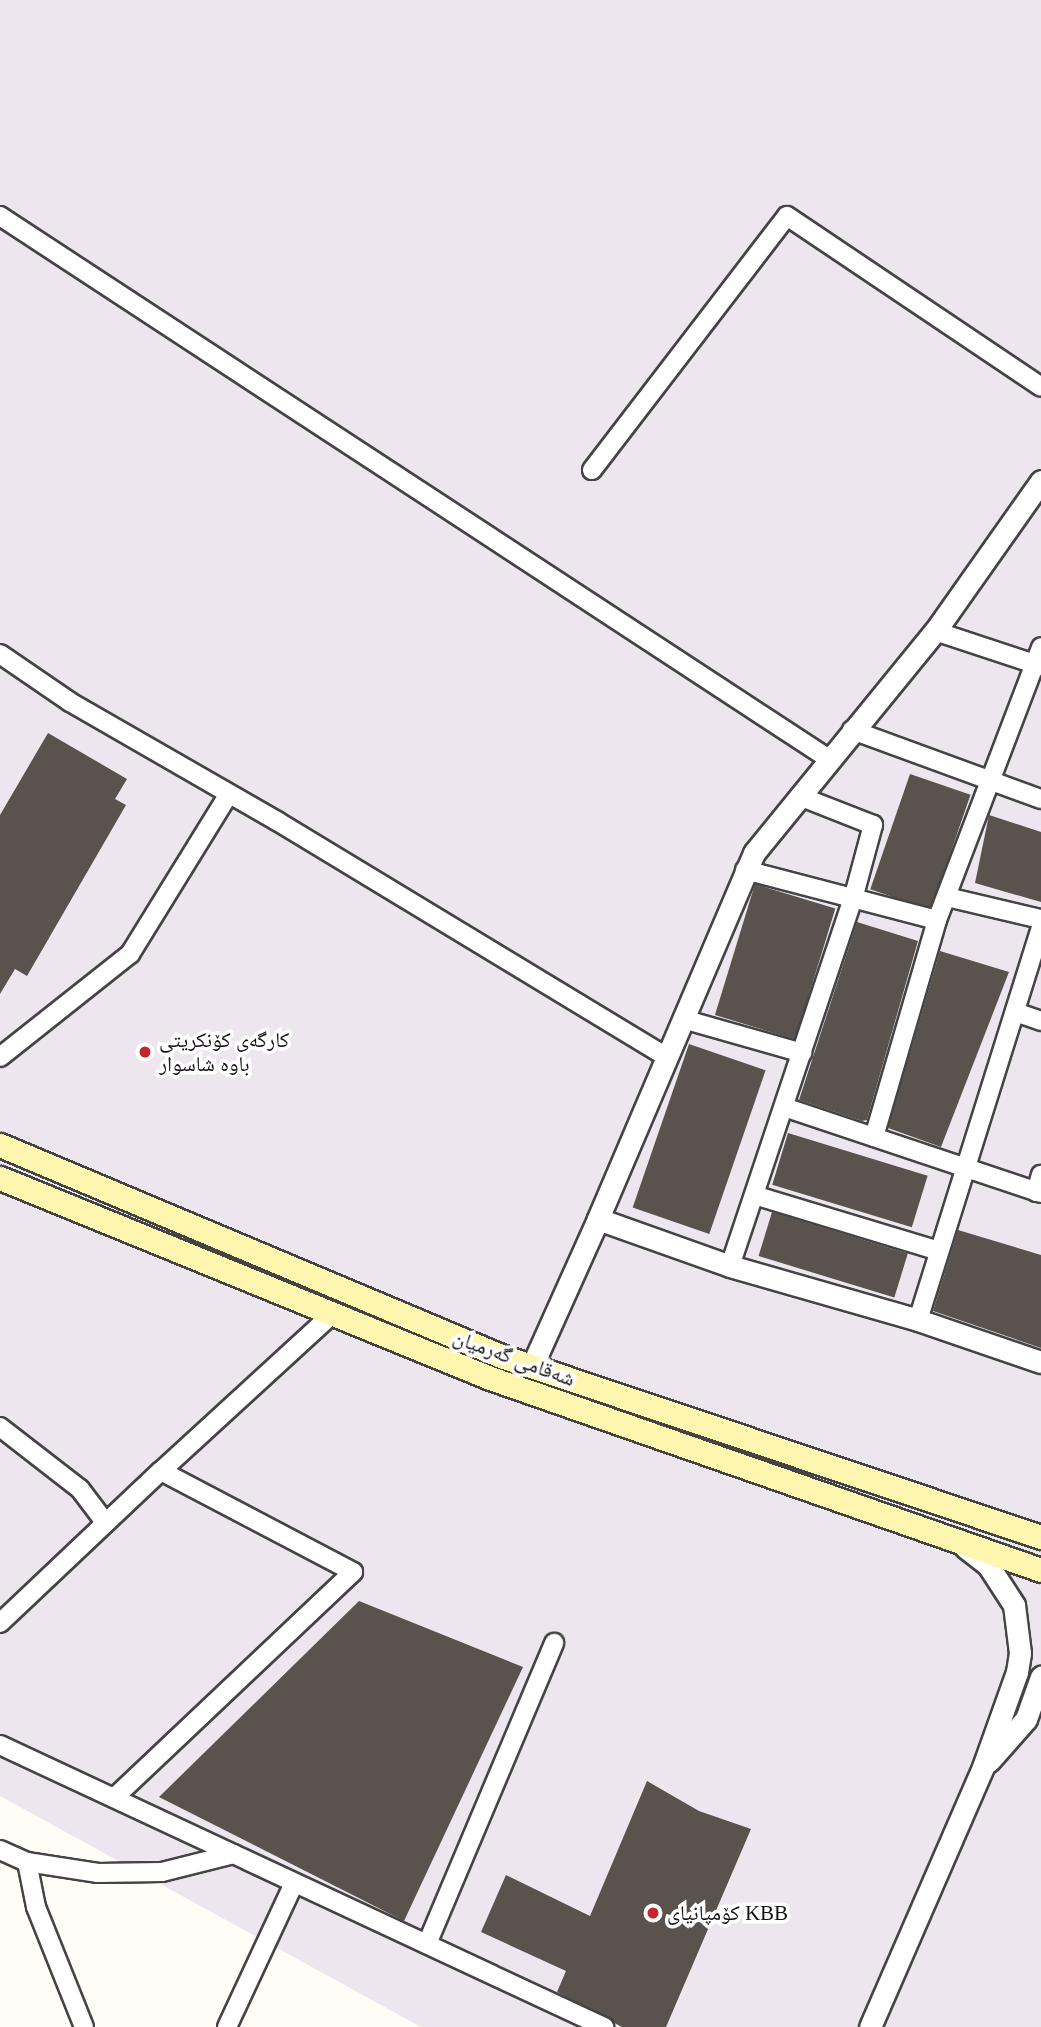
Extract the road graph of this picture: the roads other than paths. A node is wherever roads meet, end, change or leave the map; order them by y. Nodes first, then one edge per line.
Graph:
1 (0, 216) edge
2 (1041, 387) edge
3 (592, 470) dead end
4 (1041, 481) edge
5 (934, 631) junction
6 (0, 654) edge
7 (1039, 659) edge
8 (852, 730) junction
9 (829, 759) junction
10 (988, 782) junction
11 (229, 794) junction
12 (799, 796) junction
13 (1041, 799) edge
14 (745, 870) junction
15 (947, 897) junction
16 (853, 899) junction
17 (1041, 919) edge
18 (937, 920) junction
19 (1041, 929) edge
20 (1015, 1012) junction
21 (683, 1019) junction
22 (1041, 1021) edge
23 (802, 1053) junction
24 (0, 1057) edge
25 (667, 1058) junction
26 (784, 1107) junction
27 (874, 1137) junction
28 (0, 1145) edge
29 (966, 1167) junction
30 (0, 1178) edge
31 (1039, 1187) edge
32 (754, 1195) junction
33 (598, 1219) junction
34 (939, 1251) junction
35 (730, 1266) junction
36 (331, 1315) junction
37 (918, 1320) junction
38 (1041, 1362) edge
39 (532, 1366) junction
40 (0, 1427) edge
41 (750, 1436) junction
42 (739, 1465) junction
43 (161, 1471) junction
44 (105, 1522) junction
45 (1041, 1537) edge
46 (958, 1541) junction
47 (1041, 1570) edge
48 (0, 1623) edge
49 (554, 1643) dead end
50 (1041, 1677) edge
51 (0, 1745) edge
52 (983, 1767) junction
53 (114, 1798) junction
54 (0, 1850) edge
55 (234, 1854) junction
56 (27, 1862) junction
57 (294, 1883) junction
58 (427, 1944) junction
59 (84, 2027) edge
60 (227, 2027) edge
61 (604, 2027) edge
62 (870, 2027) edge

1 - 9 street
2 - 3 street
4 - 5 street
5 - 7 street
5 - 8 street
6 - 11 street
7 - 10 street
8 - 9 street
8 - 10 street
9 - 12 street
10 - 13 street
10 - 15 street
11 - 24 street
11 - 25 street
12 - 14 street
12 - 16 street
14 - 16 street
14 - 21 street
15 - 17 street
15 - 18 street
16 - 18 street
16 - 23 street
18 - 27 street
19 - 20 street
20 - 22 street
20 - 29 street
21 - 23 street
21 - 25 street
23 - 26 street
25 - 33 street
26 - 27 street
26 - 32 street
27 - 29 street
28 - 39 main road, شەقامی گەرمیان
29 - 31 street
29 - 34 street
30 - 36 main road, شەقامی گەرمیان
32 - 34 street
32 - 35 street
33 - 35 street
33 - 39 street
34 - 37 street
35 - 37 street
36 - 42 main road, شەقامی گەرمیان
36 - 43 street
37 - 38 street
39 - 41 main road, شەقامی گەرمیان
40 - 44 street
41 - 42 main road
41 - 45 main road, شەقامی گەرمیان
42 - 46 main road, شەقامی گەرمیان
43 - 44 street
43 - 53 street
44 - 48 street
46 - 47 main road, شەقامی گەرمیان
46 - 52 street
49 - 58 street
50 - 52 street
51 - 53 street
52 - 62 street
53 - 55 street
54 - 56 street
55 - 56 street
55 - 57 street
56 - 59 street
57 - 58 street
57 - 60 street
58 - 61 street

